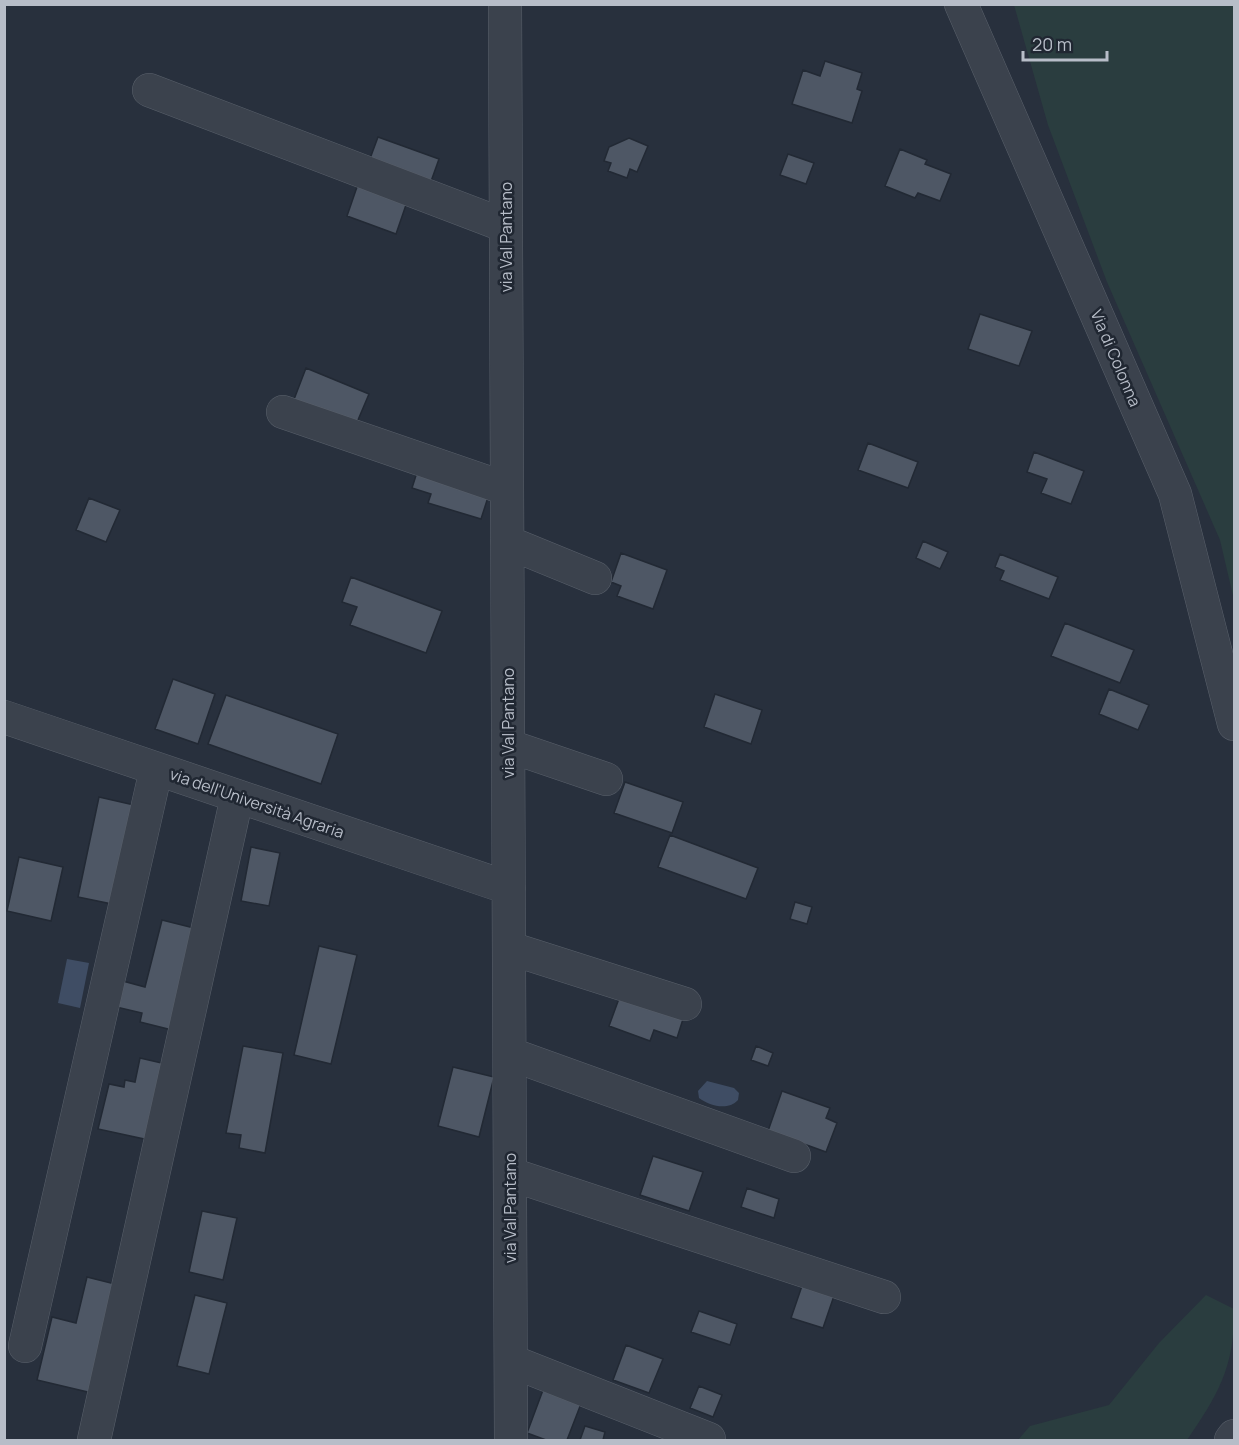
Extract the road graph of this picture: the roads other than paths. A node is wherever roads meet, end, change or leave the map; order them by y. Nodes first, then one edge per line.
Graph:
1 (505, 4) edge
2 (961, 4) edge
3 (149, 90) dead end
4 (506, 226) junction
5 (283, 412) dead end
6 (507, 489) junction
7 (507, 542) junction
8 (596, 578) dead end
9 (4, 717) edge
10 (1234, 724) edge
11 (508, 746) junction
12 (156, 770) junction
13 (606, 779) dead end
14 (237, 797) junction
15 (509, 888) junction
16 (509, 948) junction
17 (685, 1004) dead end
18 (510, 1054) junction
19 (794, 1156) dead end
20 (510, 1174) junction
21 (884, 1297) dead end
22 (25, 1346) dead end
23 (511, 1361) junction
24 (1234, 1436) edge
25 (709, 1439) dead end
26 (94, 1440) edge
27 (511, 1440) edge
28 (1231, 1440) edge

1 - 4 street, via Val Pantano
2 - 10 street, Via di Colonna
3 - 4 street
4 - 6 street, via Val Pantano
5 - 6 street
6 - 7 street, via Val Pantano
7 - 8 street
7 - 11 street, via Val Pantano
9 - 12 street, via dell'Università Agraria
11 - 13 street
11 - 15 street, via Val Pantano
12 - 14 street, via dell'Università Agraria
12 - 22 street
14 - 15 street, via dell'Università Agraria
14 - 26 street
15 - 16 street, via Val Pantano
16 - 17 street
16 - 18 street, via Val Pantano
18 - 19 street
18 - 20 street, via Val Pantano
20 - 21 street
20 - 23 street, via Val Pantano
23 - 25 street
23 - 27 street, via Val Pantano
24 - 28 street

